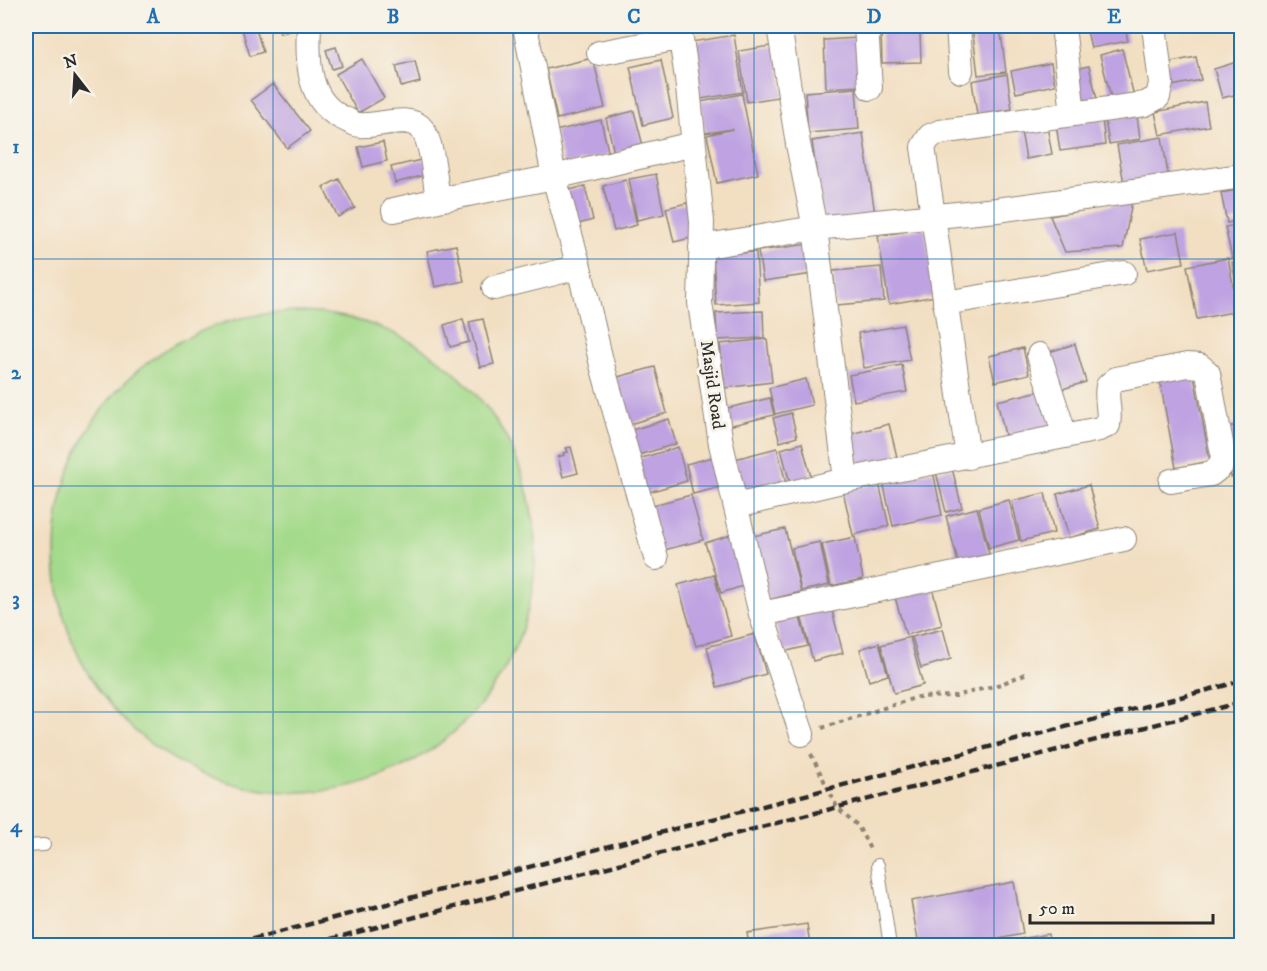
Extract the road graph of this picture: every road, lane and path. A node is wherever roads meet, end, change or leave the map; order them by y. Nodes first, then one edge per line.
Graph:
1 (309, 26) edge
2 (525, 26) edge
3 (779, 26) edge
4 (866, 26) edge
5 (958, 26) edge
6 (1063, 26) edge
7 (1154, 26) edge
8 (682, 29) edge
9 (600, 53) dead end
10 (961, 71) dead end
11 (870, 88) dead end
12 (1073, 114) junction
13 (693, 144) junction
14 (1242, 176) edge
15 (554, 177) junction
16 (438, 201) junction
17 (394, 210) dead end
18 (932, 217) junction
19 (815, 228) junction
20 (701, 247) junction
21 (579, 267) junction
22 (1124, 273) dead end
23 (494, 288) dead end
24 (945, 303) junction
25 (1039, 355) dead end
26 (1065, 436) junction
27 (968, 457) junction
28 (846, 480) junction
29 (1171, 481) dead end
30 (736, 507) junction
31 (1124, 538) dead end
32 (656, 558) dead end
33 (761, 614) junction
34 (1027, 673) dead end
35 (802, 734) junction
36 (44, 845) dead end
37 (26, 846) edge
38 (878, 865) joint
39 (890, 945) edge

1 - 16 street
2 - 15 street
3 - 19 street
4 - 11 street
5 - 10 street
6 - 12 street
7 - 12 street
8 - 9 street
8 - 13 street, Masjid Road
12 - 18 street
13 - 15 street
13 - 20 street, Masjid Road
14 - 18 street
15 - 16 street
15 - 21 street
16 - 17 street
18 - 19 street
18 - 24 street
19 - 20 street
19 - 28 street
20 - 30 street, Masjid Road
21 - 23 street
21 - 32 street
22 - 24 street
24 - 27 street
25 - 26 street
26 - 27 street
26 - 29 street
27 - 28 street
28 - 30 street
30 - 33 street, Masjid Road
31 - 33 street
33 - 35 street, Masjid Road
34 - 35 path
35 - 38 path
36 - 37 lane
38 - 39 lane

